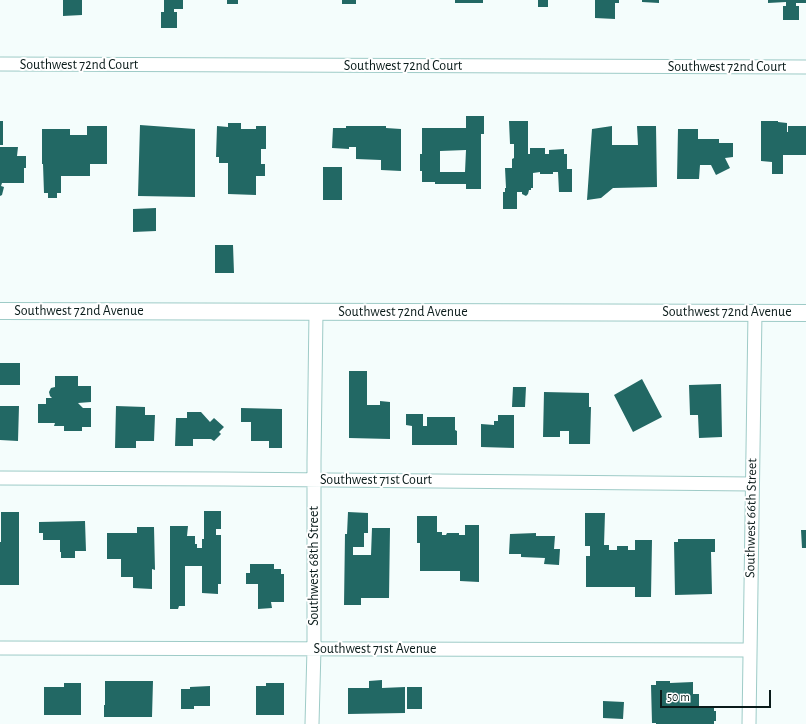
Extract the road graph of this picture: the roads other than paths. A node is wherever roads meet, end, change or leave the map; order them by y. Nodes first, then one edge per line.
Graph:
1 (0, 64) edge
2 (806, 67) edge
3 (0, 311) edge
4 (316, 312) junction
5 (755, 312) junction
6 (806, 312) edge
7 (0, 478) edge
8 (314, 480) junction
9 (752, 484) junction
10 (0, 648) edge
11 (314, 649) junction
12 (749, 650) junction
13 (312, 724) edge
14 (749, 724) edge

1 - 2 street, Southwest 72nd Court
3 - 4 street, Southwest 72nd Avenue
4 - 5 street, Southwest 72nd Avenue
4 - 8 street, Southwest 68th Street
5 - 6 street, Southwest 72nd Avenue
5 - 9 street, Southwest 66th Street
7 - 8 street, Southwest 71st Court
8 - 9 street, Southwest 71st Court
8 - 11 street, Southwest 68th Street
9 - 12 street, Southwest 66th Street
10 - 11 street, Southwest 71st Avenue
11 - 12 street, Southwest 71st Avenue
11 - 13 street, Southwest 68th Street
12 - 14 street, Southwest 66th Street

